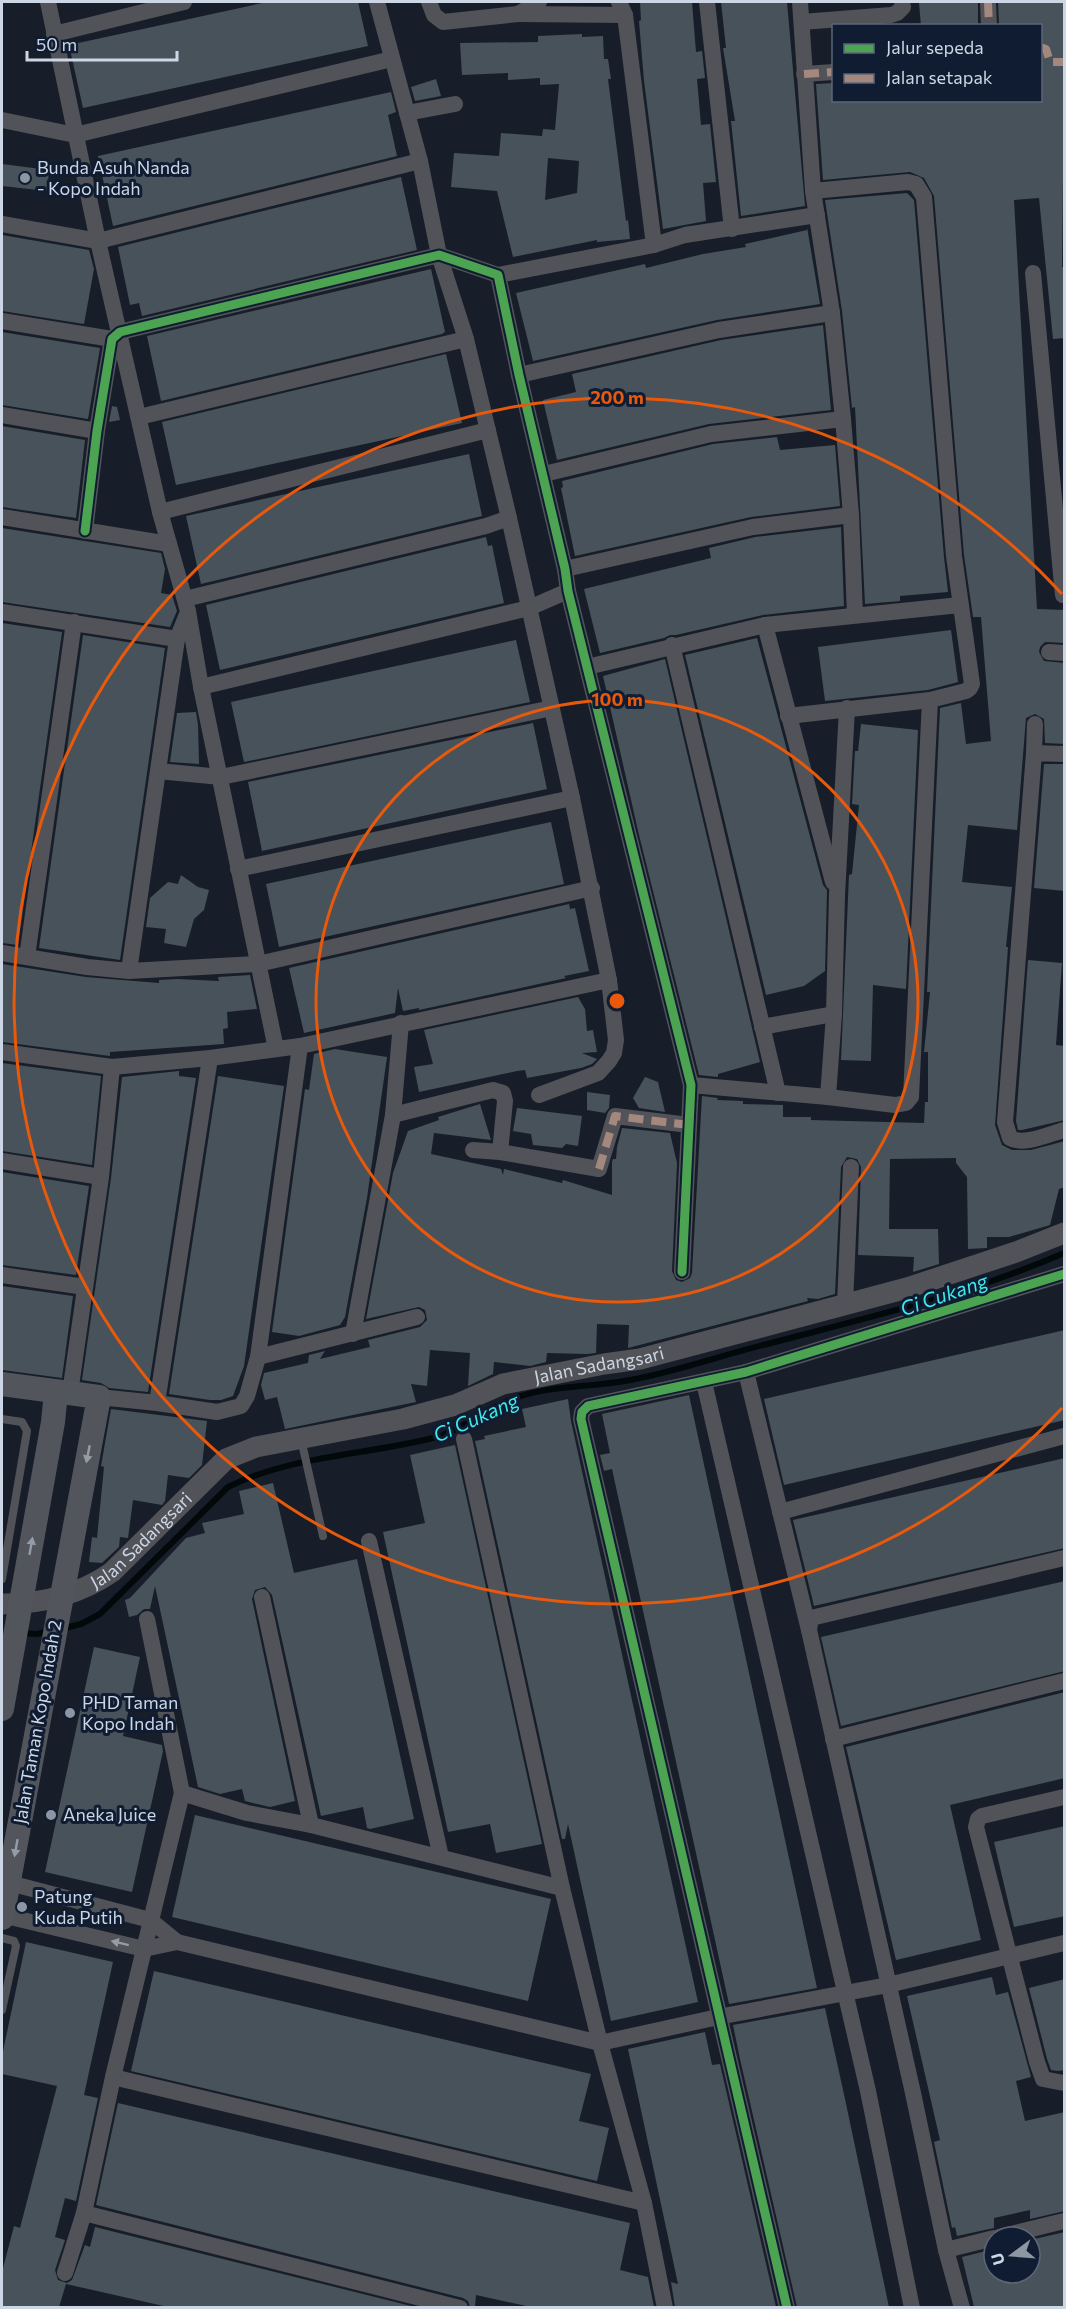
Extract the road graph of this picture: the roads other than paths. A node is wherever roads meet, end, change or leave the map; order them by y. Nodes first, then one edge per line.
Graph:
1 (48, 2) edge
2 (184, 2) edge
3 (377, 2) edge
4 (429, 2) edge
5 (539, 2) edge
6 (707, 2) edge
7 (800, 2) edge
8 (902, 2) edge
9 (988, 2) edge
10 (622, 8) edge
11 (518, 14) junction
12 (802, 22) junction
13 (989, 24) edge
14 (54, 34) junction
15 (392, 59) junction
16 (832, 72) edge
17 (804, 74) junction
18 (455, 104) dead end
19 (407, 113) junction
20 (2, 120) edge
21 (75, 135) junction
22 (420, 161) junction
23 (813, 191) junction
24 (817, 214) junction
25 (2, 224) edge
26 (732, 229) junction
27 (98, 241) junction
28 (654, 244) junction
29 (440, 255) junction
30 (1033, 273) dead end
31 (498, 275) junction
32 (832, 313) junction
33 (2, 321) edge
34 (116, 335) junction
35 (466, 339) junction
36 (519, 375) junction
37 (2, 415) edge
38 (138, 417) junction
39 (843, 419) junction
40 (488, 430) junction
41 (97, 431) junction
42 (1057, 456) edge
43 (544, 474) junction
44 (160, 512) junction
45 (851, 515) junction
46 (2, 518) edge
47 (509, 518) junction
48 (85, 531) junction
49 (169, 544) junction
50 (565, 569) junction
51 (568, 591) junction
52 (1063, 595) dead end
53 (186, 605) junction
54 (960, 605) junction
55 (529, 608) junction
56 (2, 612) edge
57 (855, 615) junction
58 (74, 622) junction
59 (765, 625) junction
60 (177, 639) junction
61 (672, 645) junction
62 (587, 667) junction
63 (201, 687) junction
64 (930, 700) junction
65 (552, 708) junction
66 (847, 708) junction
67 (788, 716) junction
68 (1035, 724) dead end
69 (1034, 753) junction
70 (1065, 754) edge
71 (158, 771) junction
72 (221, 777) junction
73 (572, 798) junction
74 (238, 869) junction
75 (592, 888) junction
76 (837, 895) junction
77 (2, 953) edge
78 (27, 957) junction
79 (258, 964) junction
80 (129, 971) junction
81 (609, 980) junction
82 (834, 1014) junction
83 (401, 1023) junction
84 (762, 1027) junction
85 (300, 1046) junction
86 (276, 1049) junction
87 (2, 1052) edge
88 (210, 1058) junction
89 (112, 1067) junction
90 (691, 1085) junction
91 (778, 1093) junction
92 (539, 1095) dead end
93 (828, 1097) junction
94 (393, 1115) junction
95 (689, 1125) junction
96 (1065, 1130) edge
97 (473, 1150) dead end
98 (500, 1152) junction
99 (2, 1161) edge
100 (851, 1167) dead end
101 (101, 1177) junction
102 (1065, 1233) edge
103 (682, 1272) dead end
104 (1065, 1274) edge
105 (2, 1275) edge
106 (86, 1287) junction
107 (845, 1304) junction
108 (417, 1317) dead end
109 (353, 1334) junction
110 (258, 1357) junction
111 (746, 1372) junction
112 (704, 1382) junction
113 (2, 1384) edge
114 (63, 1392) junction
115 (99, 1397) junction
116 (158, 1403) junction
117 (2, 1419) edge
118 (1065, 1436) edge
119 (464, 1439) dead end
120 (303, 1446) junction
121 (780, 1512) junction
122 (323, 1536) dead end
123 (369, 1541) dead end
124 (1065, 1558) edge
125 (2, 1579) edge
126 (262, 1597) dead end
127 (59, 1605) junction
128 (14, 1609) edge
129 (147, 1619) dead end
130 (809, 1630) junction
131 (7, 1649) edge
132 (1065, 1681) edge
133 (2, 1710) edge
134 (833, 1739) junction
135 (182, 1793) junction
136 (1065, 1797) edge
137 (310, 1825) junction
138 (441, 1857) junction
139 (5, 1882) edge
140 (562, 1888) junction
141 (2, 1916) edge
142 (150, 1920) junction
143 (2, 1938) edge
144 (177, 1942) junction
145 (1065, 1943) edge
146 (144, 1949) junction
147 (1009, 1956) junction
148 (888, 1984) junction
149 (844, 1994) junction
150 (2, 2010) edge
151 (718, 2016) junction
152 (600, 2043) junction
153 (113, 2076) junction
154 (1065, 2083) edge
155 (644, 2203) junction
156 (84, 2213) junction
157 (1065, 2221) edge
158 (1042, 2227) edge
159 (982, 2241) edge
160 (946, 2250) junction
161 (65, 2273) dead end
162 (460, 2307) edge
163 (665, 2307) edge
164 (787, 2307) edge
165 (912, 2307) edge
166 (962, 2307) edge

1 - 14 street
2 - 14 street
3 - 15 street
4 - 11 street
5 - 11 street
6 - 26 street
7 - 12 street
8 - 12 street
9 - 13 street
10 - 11 street
10 - 28 street
12 - 17 street
14 - 21 street
15 - 19 street
15 - 21 street
16 - 17 street
17 - 23 street
18 - 19 street
19 - 22 street
20 - 21 street
21 - 27 street
22 - 27 street
22 - 29 street
23 - 24 street
23 - 54 street
24 - 26 street
24 - 32 street
25 - 27 street
26 - 28 street
27 - 34 street
28 - 31 street
29 - 31 street
29 - 34 street
29 - 35 street
30 - 42 street
31 - 36 street
32 - 36 street
32 - 39 street
33 - 34 street
34 - 38 street
34 - 41 street
35 - 38 street
35 - 40 street
36 - 43 street
37 - 41 street
38 - 44 street
39 - 43 street
39 - 45 street
40 - 44 street
40 - 47 street
41 - 48 street
42 - 52 street
43 - 50 street
44 - 49 street
45 - 50 street
45 - 57 street
46 - 48 street
47 - 53 street
47 - 55 street
48 - 49 street
49 - 53 street
50 - 51 street
51 - 55 street
51 - 62 street
53 - 60 street
53 - 63 street
54 - 57 street
54 - 64 street
55 - 63 street
55 - 65 street
56 - 58 street
57 - 59 street
58 - 60 street
58 - 78 street
59 - 61 street
59 - 67 street
60 - 71 street
61 - 62 street
61 - 84 street
62 - 90 street
63 - 72 street
64 - 66 street
64 - 93 street
65 - 72 street
65 - 73 street
66 - 67 street
66 - 76 street
67 - 76 street
68 - 69 street
69 - 70 street
69 - 96 street
71 - 72 street
71 - 80 street
72 - 74 street
73 - 74 street
73 - 75 street
74 - 79 street
75 - 79 street
75 - 81 street
76 - 82 street
77 - 78 street
78 - 80 street
79 - 80 street
79 - 86 street
81 - 83 street
81 - 92 street
82 - 84 street
82 - 93 street
83 - 85 street
83 - 94 street
84 - 91 street
85 - 86 street
85 - 110 street
86 - 88 street
87 - 89 street
88 - 89 street
88 - 116 street
89 - 101 street
90 - 91 street
90 - 95 street
91 - 93 street
94 - 98 street
94 - 109 street
95 - 98 street
95 - 103 street
97 - 98 street
99 - 101 street
100 - 107 street
101 - 106 street
102 - 107 street, Jalan Sadangsari
104 - 111 street
105 - 106 street
106 - 114 street
107 - 120 street, Jalan Sadangsari
108 - 109 street
109 - 110 street
110 - 116 street
111 - 112 street
111 - 121 street
112 - 149 street
112 - 151 street
113 - 114 main road
114 - 115 main road
128 -> 114 main road, Jalan Taman Kopo Indah 2
115 - 116 street
115 -> 127 main road, Jalan Taman Kopo Indah 2
117 - 125 lane
118 - 121 street
119 - 140 street
120 - 122 lane
120 - 127 street, Jalan Sadangsari
121 - 130 street
123 - 138 street
124 - 130 street
126 - 137 street
127 - 128 street, Jalan Sadangsari
127 -> 139 main road, Jalan Taman Kopo Indah 2
128 - 131 main road, Jalan Taman Kopo Indah 2
129 - 135 street
130 - 134 street
131 - 133 main road, Jalan Taman Kopo Indah 2
132 - 134 street
134 - 148 street
135 - 137 street
135 - 142 street
136 - 147 street
137 - 138 street
138 - 140 street
139 - 141 main road, Jalan Taman Kopo Indah 2
139 - 142 street
140 - 152 street
146 -> 141 street
142 - 144 street
142 - 146 street
143 - 150 lane
144 - 146 street
144 - 152 street
145 - 147 street
146 - 153 street
147 - 148 street
147 - 154 street
148 - 149 street
148 - 160 street
149 - 151 street
149 - 165 street
151 - 152 street
151 - 164 street
152 - 155 street
153 - 155 street
153 - 156 street
155 - 163 street
156 - 161 street
156 - 162 street
157 - 158 street
159 - 160 street
160 - 166 street

